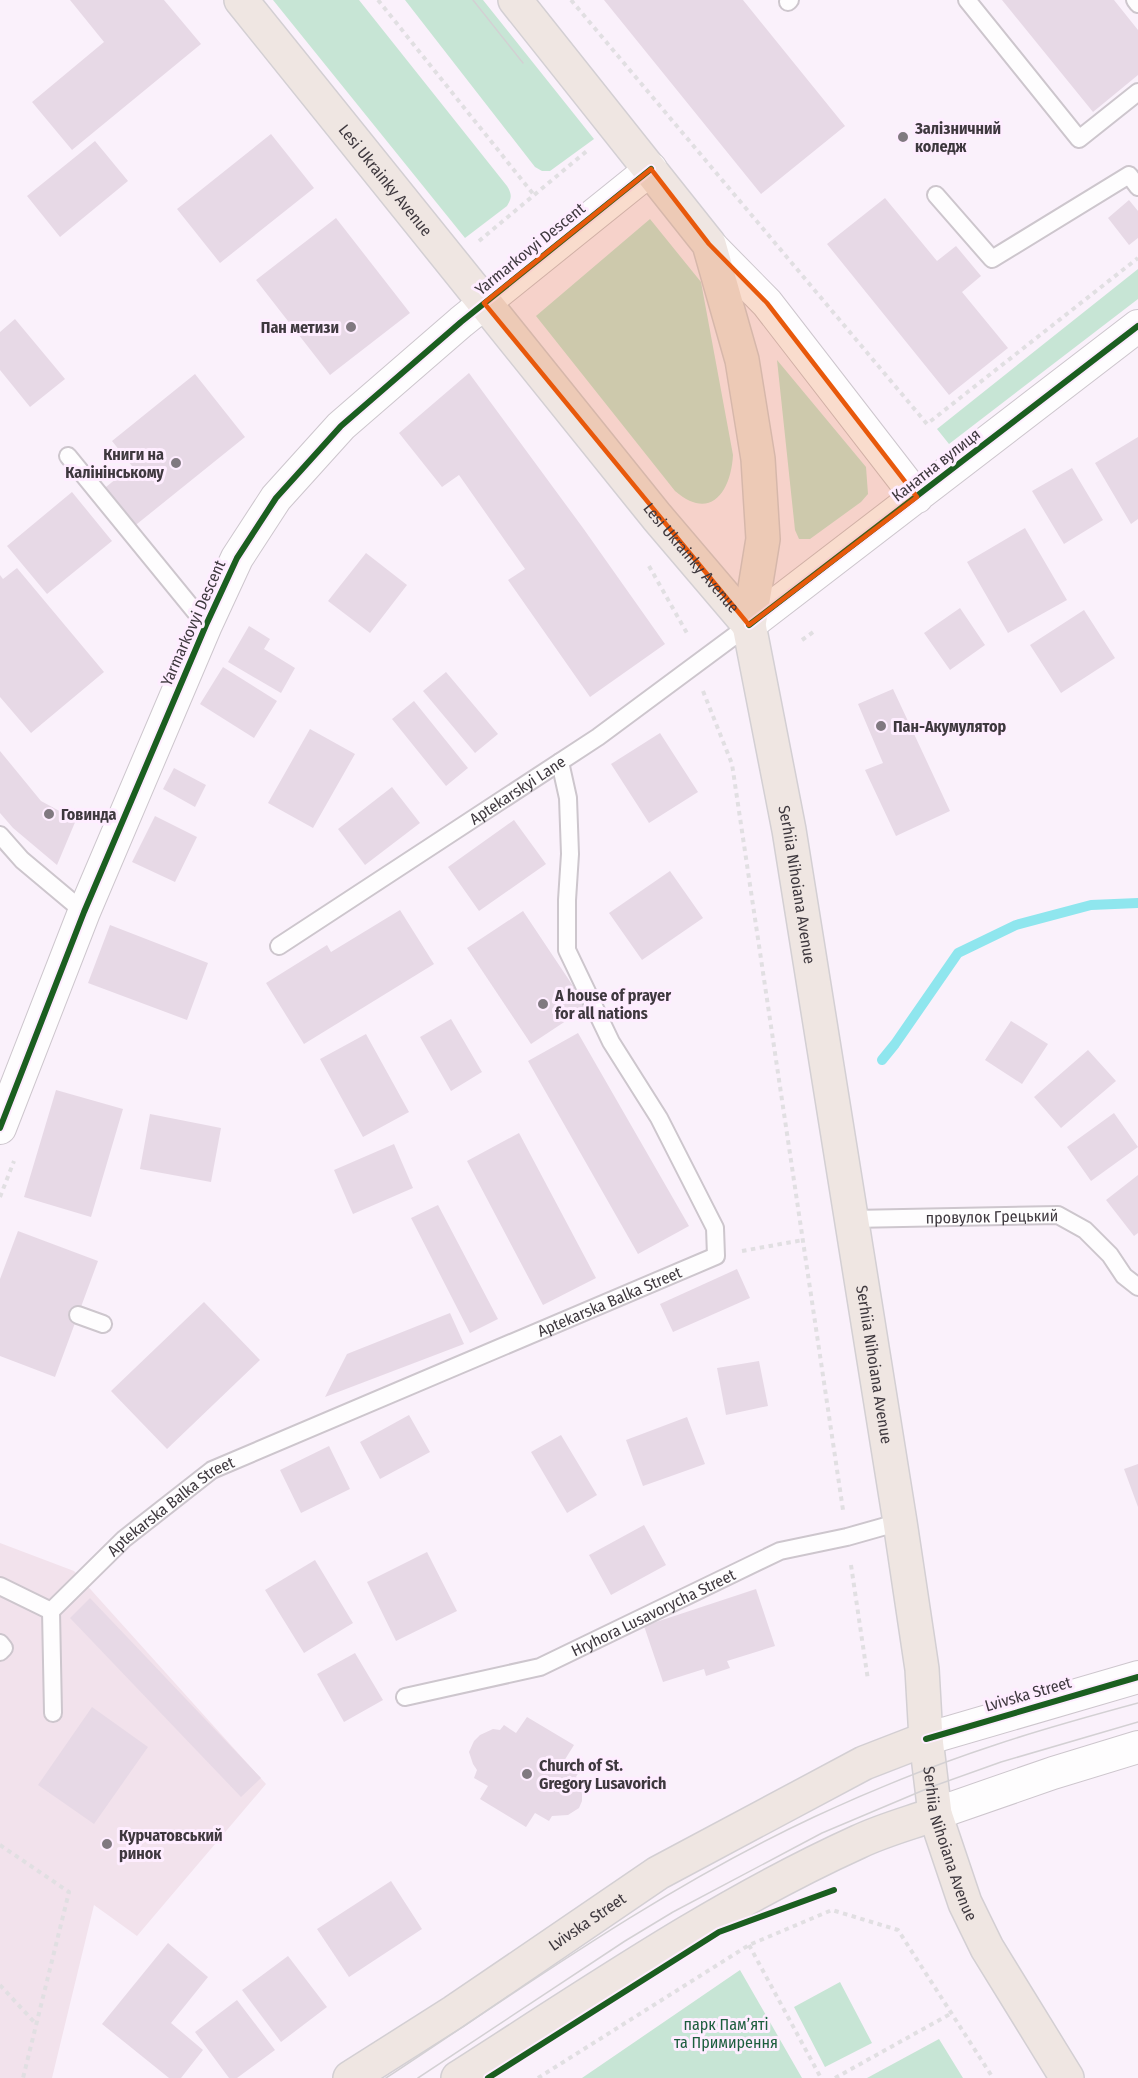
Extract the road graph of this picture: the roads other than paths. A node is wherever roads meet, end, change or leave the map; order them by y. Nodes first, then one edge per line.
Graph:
1 (241, 0) edge
2 (515, 0) edge
3 (967, 0) edge
4 (1135, 0) edge
5 (1138, 4) edge
6 (1138, 92) edge
7 (651, 170) junction
8 (1138, 187) edge
9 (936, 195) dead end
10 (709, 244) junction
11 (484, 303) junction
12 (1138, 326) edge
13 (68, 456) dead end
14 (917, 497) junction
15 (206, 625) junction
16 (749, 625) junction
17 (560, 762) junction
18 (0, 835) edge
19 (84, 912) junction
20 (279, 946) dead end
21 (0, 1128) edge
22 (852, 1219) junction
23 (1138, 1287) edge
24 (78, 1315) dead end
25 (103, 1324) dead end
26 (900, 1522) junction
27 (0, 1586) edge
28 (51, 1611) junction
29 (0, 1643) edge
30 (0, 1652) edge
31 (1138, 1677) edge
32 (405, 1697) dead end
33 (53, 1713) dead end
34 (926, 1739) junction
35 (1138, 1747) edge
36 (935, 1814) junction
37 (350, 2078) edge
38 (458, 2078) edge
39 (1067, 2078) edge

1 - 11 main road, Lesi Ukrainky Avenue
2 - 7 main road, Lesi Ukrainky Avenue
3 - 6 lane
4 - 5 lane
7 - 10 main road, Lesi Ukrainky Avenue
7 - 11 street, Yarmarkovyi Descent
8 - 9 lane
10 - 14 street
10 - 16 main road, Lesi Ukrainky Avenue
11 - 15 street, Yarmarkovyi Descent
11 - 16 main road, Lesi Ukrainky Avenue
12 - 14 street, Канатна вулиця
13 - 15 lane
14 - 16 street, Канатна вулиця
15 - 19 street, Yarmarkovyi Descent
16 - 17 lane, Aptekarskyi Lane
16 - 22 main road, Serhiia Nihoiana Avenue
17 - 20 lane, Aptekarskyi Lane
17 - 28 lane, Aptekarska Balka Street
18 - 19 lane
19 - 21 street, Yarmarkovyi Descent
22 - 23 lane, провулок Грецький
22 - 26 main road, Serhiia Nihoiana Avenue
24 - 25 lane
26 - 32 lane, Hryhora Lusavorycha Street
26 - 34 main road, Serhiia Nihoiana Avenue
27 - 28 lane
28 - 33 lane
29 - 30 lane
31 - 34 street, Lvivska Street
34 - 36 main road, Serhiia Nihoiana Avenue
34 - 37 main road, Lvivska Street
35 - 36 street
36 - 38 main road
36 - 39 main road, Serhiia Nihoiana Avenue

